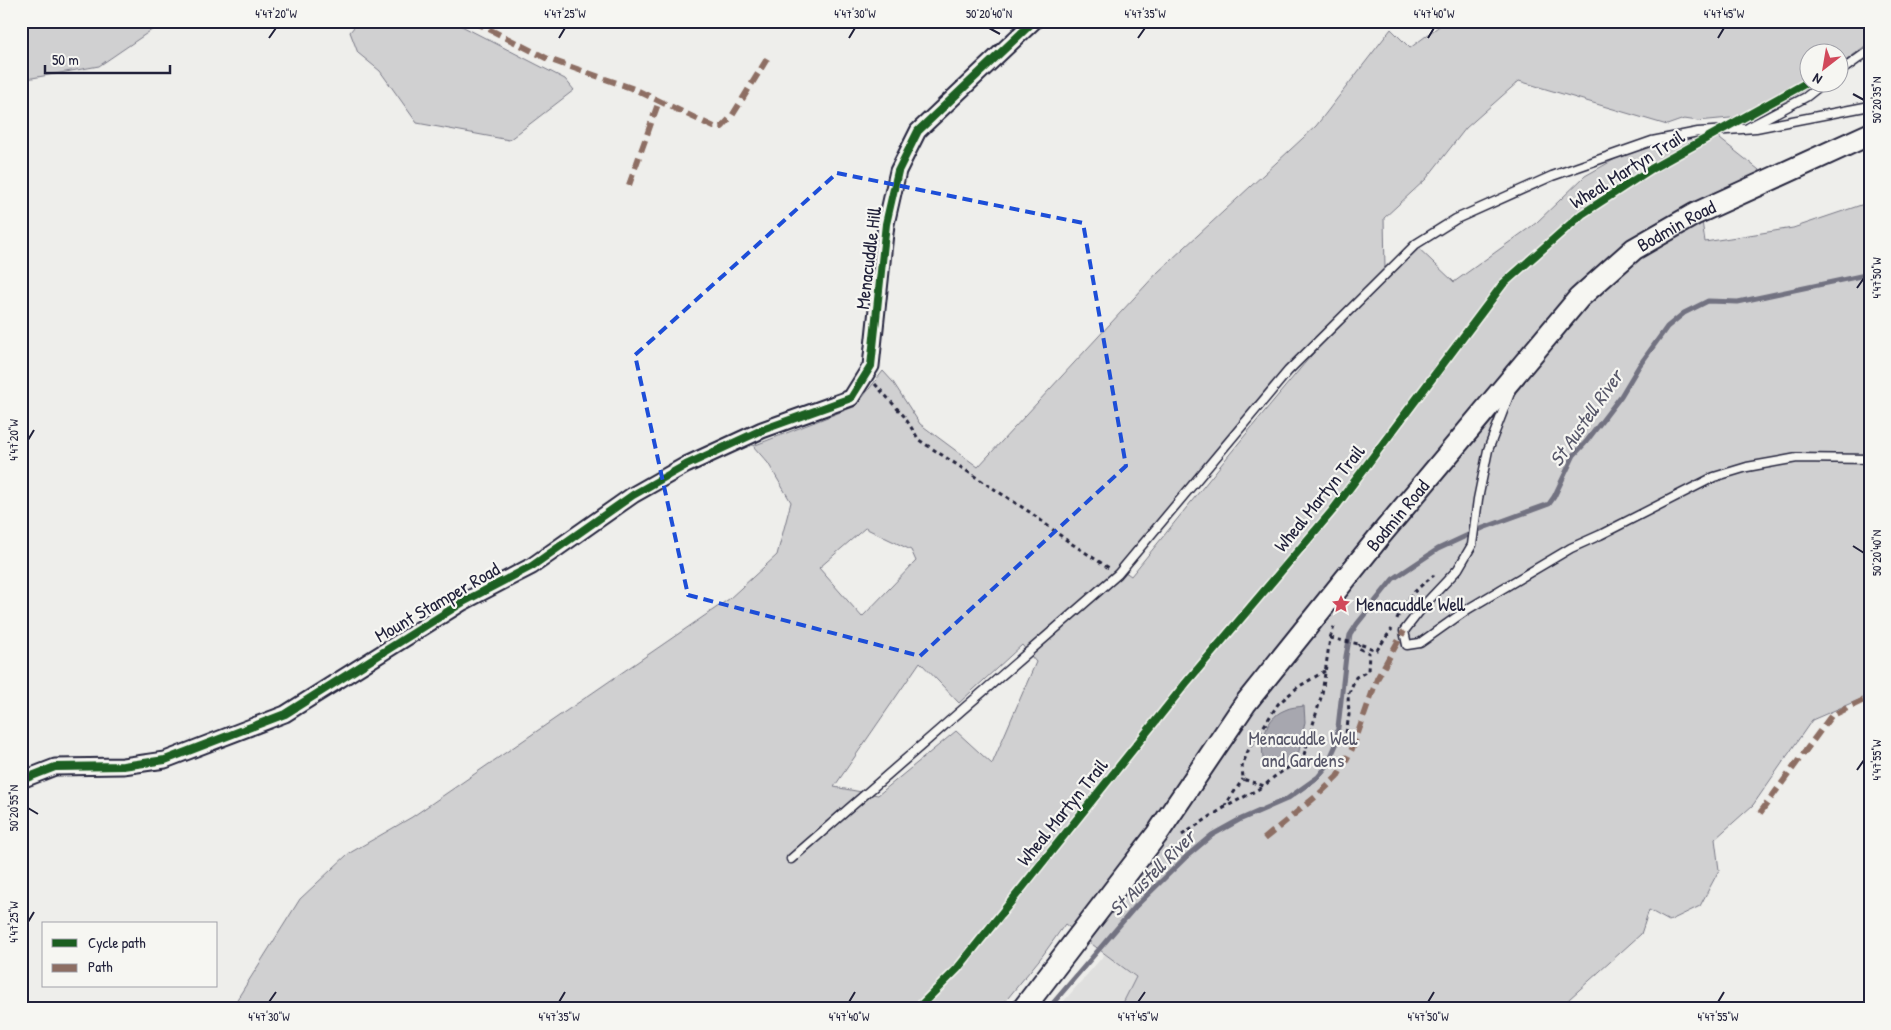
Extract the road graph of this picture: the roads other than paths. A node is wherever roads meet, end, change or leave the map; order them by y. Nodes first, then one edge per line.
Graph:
1 (1034, 21) edge
2 (1870, 50) edge
3 (1848, 66) edge
4 (1812, 92) edge
5 (1870, 106) edge
6 (1746, 128) junction
7 (1870, 134) edge
8 (1518, 372) junction
9 (850, 398) joint
10 (1870, 459) edge
11 (21, 781) edge
12 (791, 859) dead end
13 (1023, 1009) edge

1 - 9 street, Menacuddle Hill
2 - 3 lane
4 - 6 lane
5 - 6 lane
6 - 12 lane
7 - 8 main road, Bodmin Road
8 - 10 lane
8 - 13 main road, Bodmin Road
9 - 11 street, Mount Stamper Road

